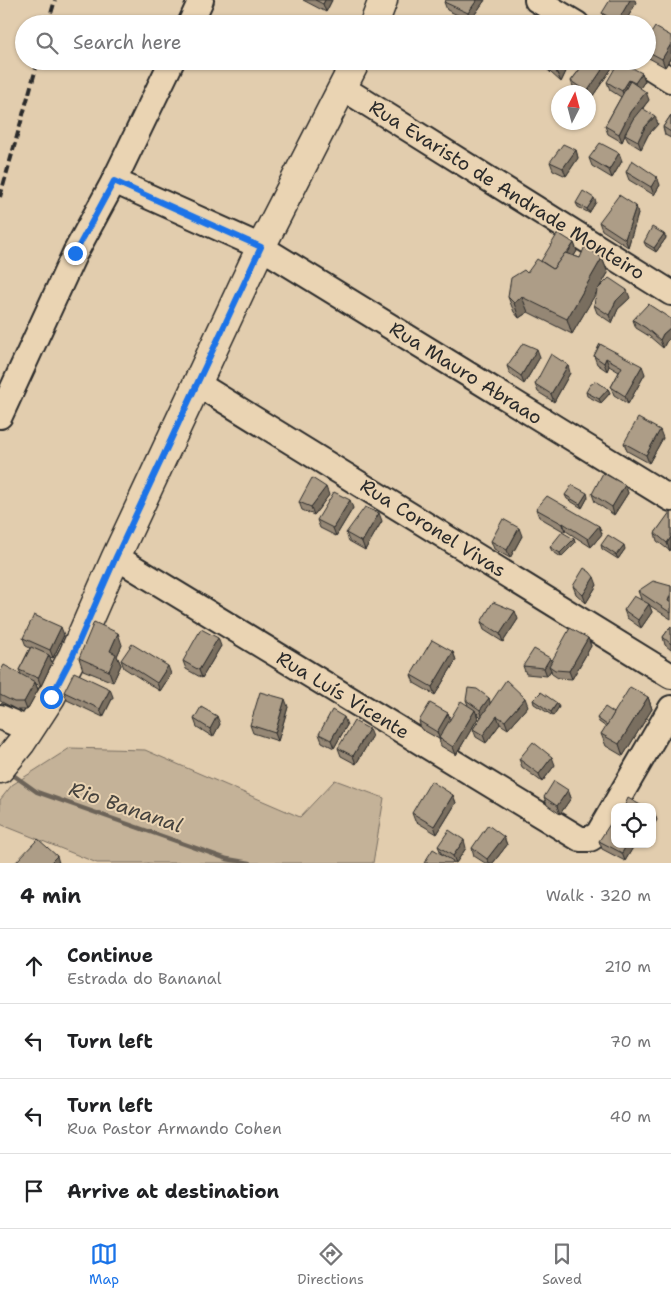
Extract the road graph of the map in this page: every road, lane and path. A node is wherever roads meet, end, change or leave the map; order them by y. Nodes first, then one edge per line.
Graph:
1 (201, 0) edge
2 (383, 0) edge
3 (537, 0) edge
4 (194, 15) edge
5 (377, 15) edge
6 (562, 15) edge
7 (168, 70) edge
8 (352, 70) edge
9 (655, 70) edge
10 (671, 80) edge
11 (343, 88) junction
12 (114, 181) junction
13 (261, 247) junction
14 (671, 293) edge
15 (196, 383) junction
16 (0, 416) edge
17 (671, 499) edge
18 (116, 557) junction
19 (670, 675) edge
20 (671, 708) edge
21 (0, 717) edge
22 (25, 736) junction
23 (0, 769) edge

1 - 4 street
2 - 5 main road
3 - 6 street
7 - 12 street
8 - 11 main road
9 - 10 street
11 - 13 main road
11 - 14 street, Rua Evaristo de Andrade Monteiro
12 - 13 street, Rua Mauro Abraao
12 - 16 street
13 - 15 main road
13 - 17 street, Rua Mauro Abraao
15 - 18 main road
15 - 19 street, Rua Coronel Vivas
18 - 20 street, Rua Luís Vicente
18 - 22 main road
21 - 22 street
22 - 23 main road

